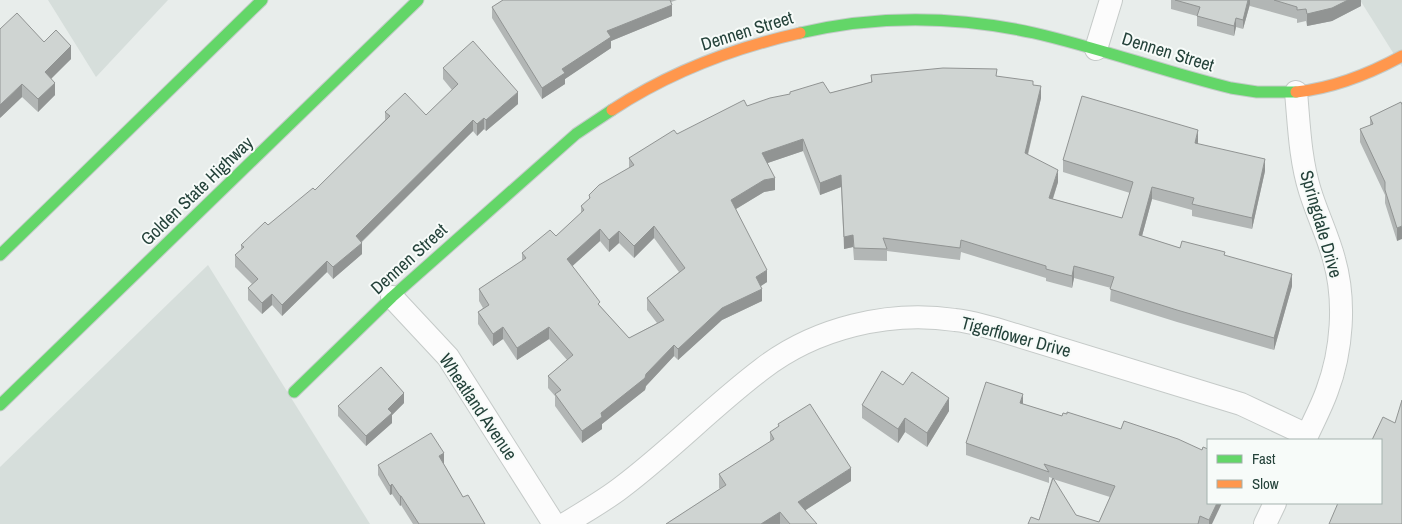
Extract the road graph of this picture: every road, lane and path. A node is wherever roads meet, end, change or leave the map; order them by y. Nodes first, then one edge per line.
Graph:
1 (256, 0) edge
2 (262, 0) edge
3 (418, 0) edge
4 (1111, 0) edge
5 (251, 11) junction
6 (402, 31) dead end
7 (1096, 49) junction
8 (1402, 56) edge
9 (1296, 92) junction
10 (264, 151) junction
11 (0, 255) edge
12 (392, 297) junction
13 (294, 392) dead end
14 (0, 405) edge
15 (1306, 438) edge
16 (1275, 504) edge
17 (554, 524) edge
18 (565, 524) edge
19 (1265, 524) edge

1 - 5 main road
2 - 5 main road
3 - 10 main road, Golden State Highway
4 - 7 street
5 - 11 main road
6 - 10 main road
7 - 9 main road, Dennen Street
7 - 12 main road, Dennen Street
8 - 9 main road, Dennen Street
9 - 15 street, Springdale Drive
10 - 14 main road, Golden State Highway
12 - 13 main road, Dennen Street
12 - 17 street, Wheatland Avenue
15 - 18 street, Tigerflower Drive
16 - 19 street

